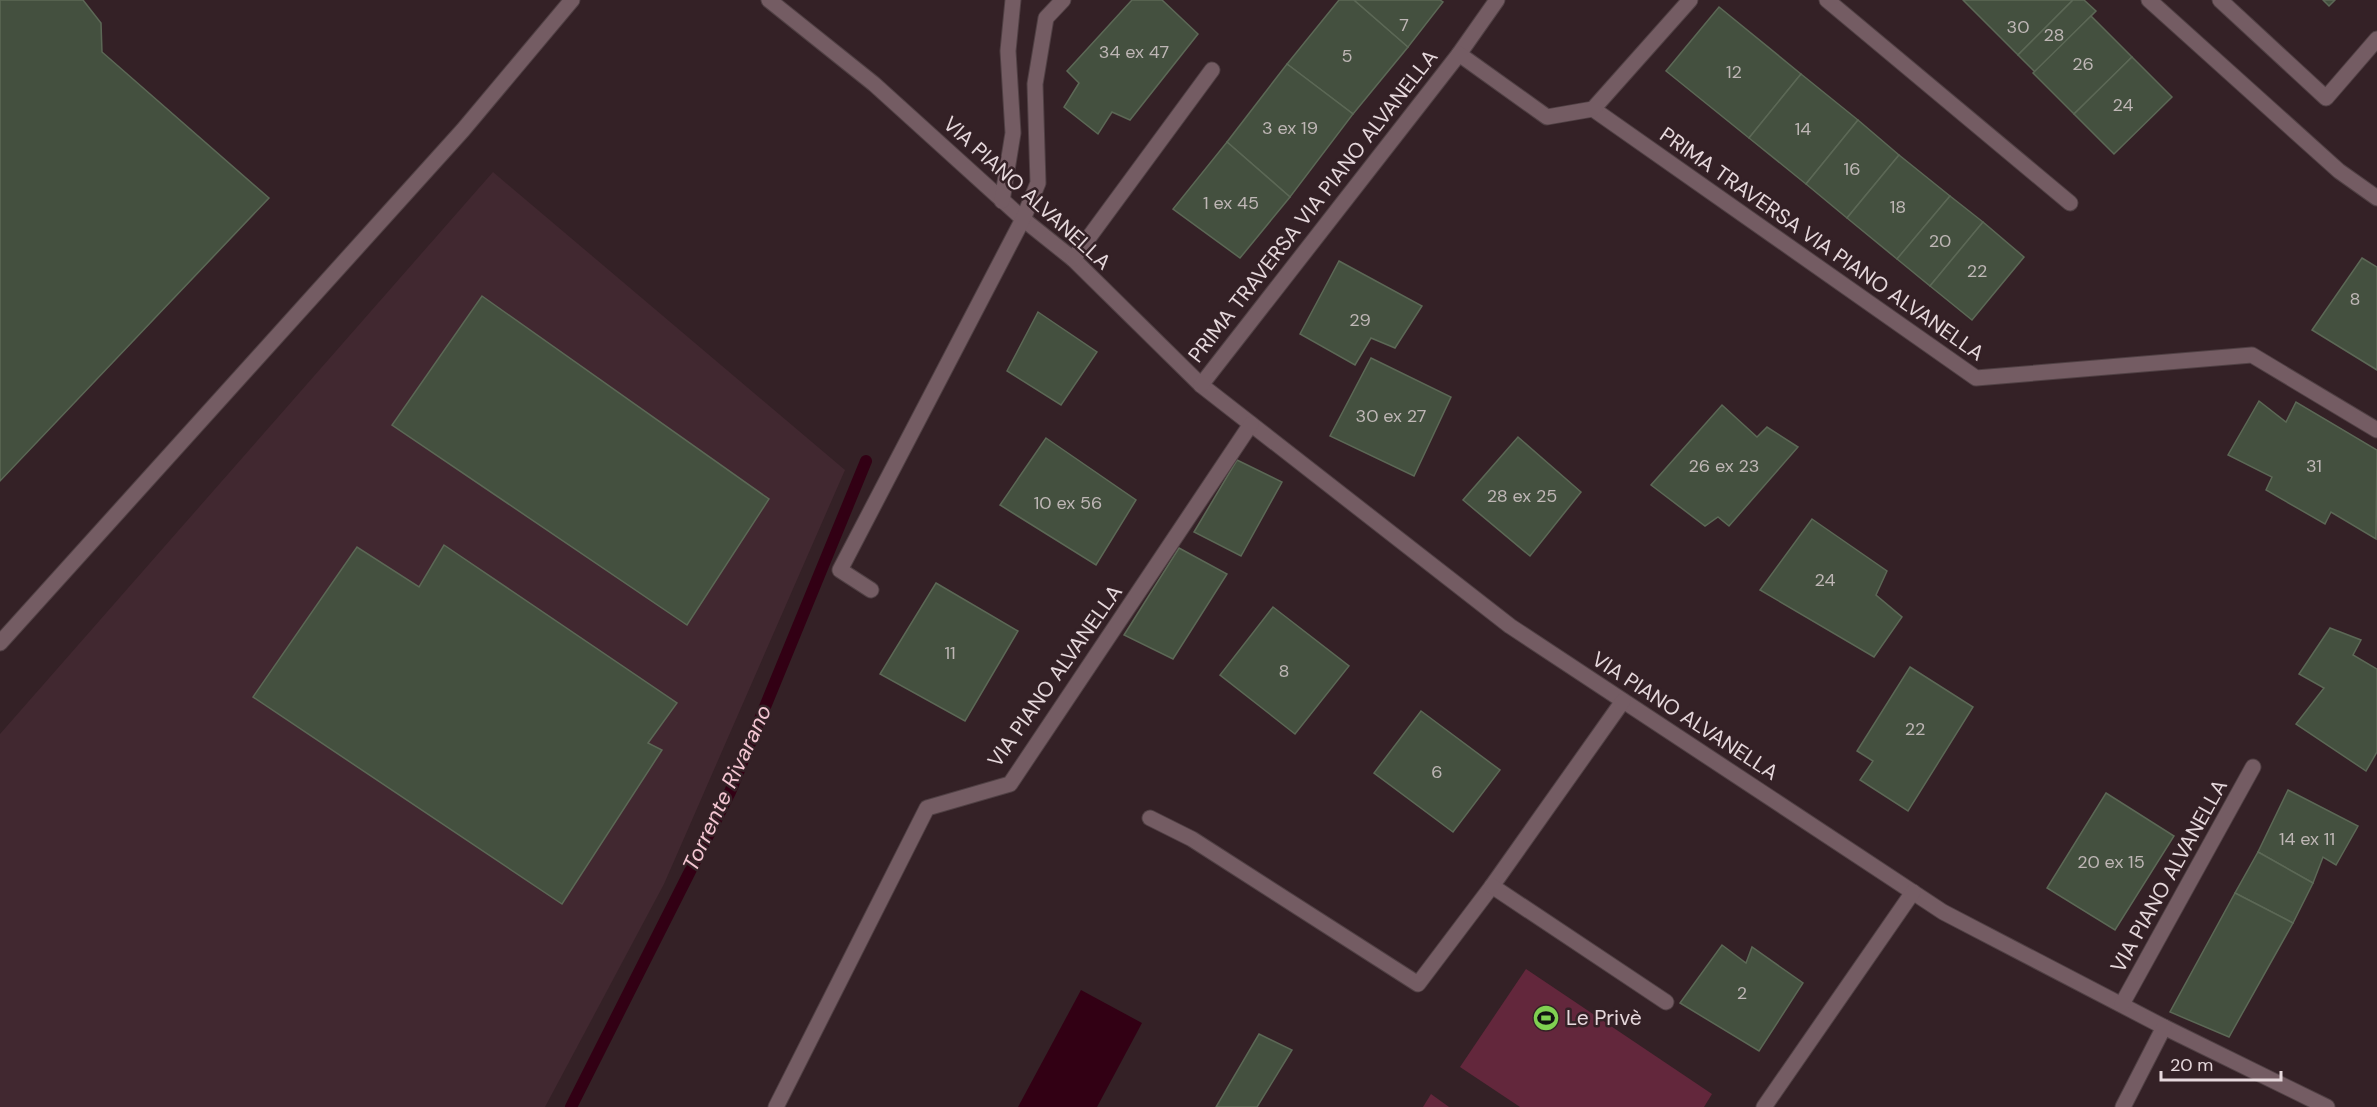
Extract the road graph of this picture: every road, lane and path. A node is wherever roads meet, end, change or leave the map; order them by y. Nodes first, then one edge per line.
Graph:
1 (572, 0) edge
2 (769, 0) edge
3 (1013, 0) edge
4 (1063, 0) edge
5 (1497, 0) edge
6 (1690, 0) edge
7 (1827, 0) edge
8 (2149, 0) edge
9 (2220, 0) edge
10 (2377, 39) edge
11 (1459, 54) junction
12 (1212, 70) dead end
13 (1593, 109) junction
14 (2377, 198) edge
15 (1002, 201) junction
16 (2070, 202) dead end
17 (1023, 219) junction
18 (1073, 259) junction
19 (1201, 385) junction
20 (1251, 424) junction
21 (2377, 430) edge
22 (871, 590) dead end
23 (0, 643) edge
24 (1623, 701) junction
25 (2253, 767) dead end
26 (1150, 818) dead end
27 (1492, 886) junction
28 (1913, 892) junction
29 (1666, 1002) dead end
30 (2122, 1004) junction
31 (2164, 1027) junction
32 (776, 1107) edge
33 (1764, 1107) edge
34 (2123, 1107) edge
35 (2328, 1107) edge

1 - 23 street
2 - 15 street, VIA PIANO ALVANELLA
3 - 15 street
4 - 17 street
5 - 11 street, PRIMA TRAVERSA VIA PIANO ALVANELLA
6 - 13 street
7 - 16 street
8 - 14 street
9 - 10 street
11 - 13 street, PRIMA TRAVERSA VIA PIANO ALVANELLA
11 - 19 street, PRIMA TRAVERSA VIA PIANO ALVANELLA
12 - 18 street
13 - 21 street, PRIMA TRAVERSA VIA PIANO ALVANELLA
15 - 17 street, VIA PIANO ALVANELLA
17 - 18 street, VIA PIANO ALVANELLA
17 - 22 street
18 - 19 street, VIA PIANO ALVANELLA
19 - 20 street, VIA PIANO ALVANELLA
20 - 24 street, VIA PIANO ALVANELLA
20 - 32 street, VIA PIANO ALVANELLA
24 - 27 street
24 - 28 street, VIA PIANO ALVANELLA
25 - 30 street, VIA PIANO ALVANELLA
26 - 27 street
27 - 29 street
28 - 30 street, VIA PIANO ALVANELLA
28 - 33 street
30 - 31 street, VIA PIANO ALVANELLA
31 - 34 street
31 - 35 street, VIA PIANO ALVANELLA

